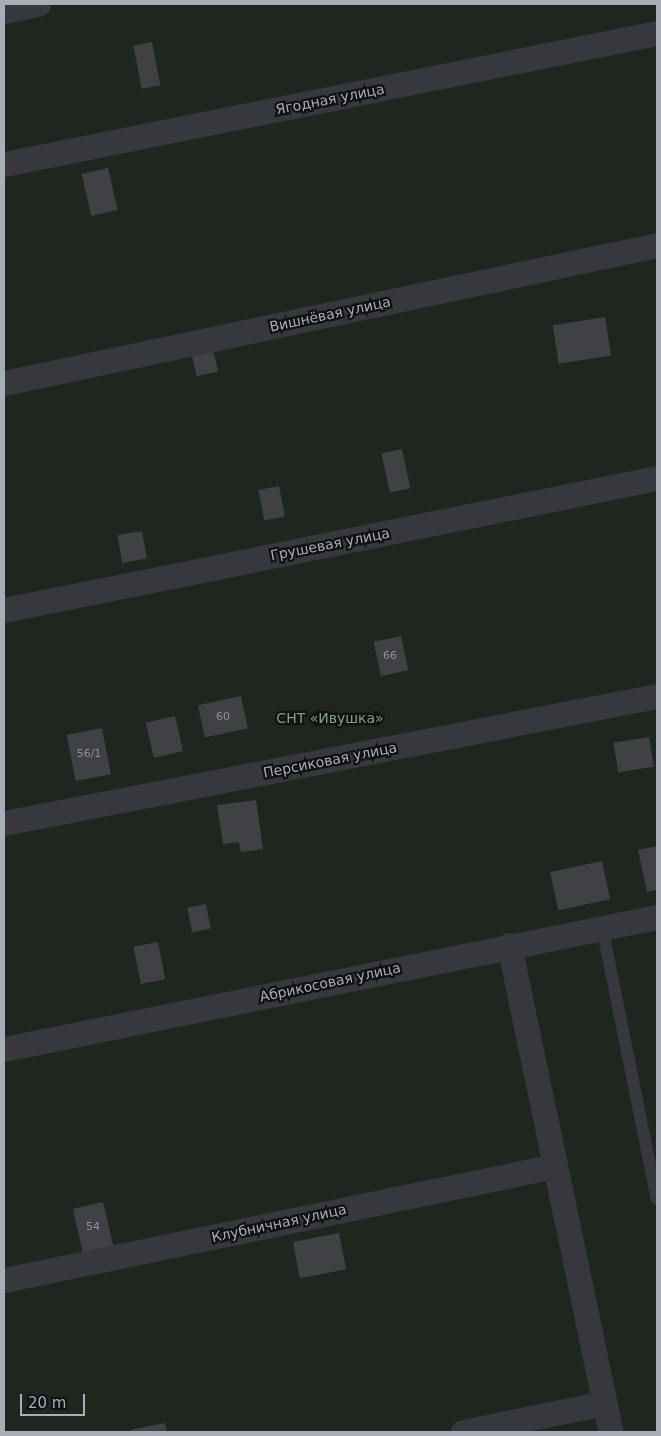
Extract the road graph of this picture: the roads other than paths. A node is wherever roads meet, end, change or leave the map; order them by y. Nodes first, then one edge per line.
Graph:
1 (38, 4) edge
2 (4, 11) edge
3 (657, 33) edge
4 (4, 164) edge
5 (657, 245) edge
6 (4, 383) edge
7 (657, 478) edge
8 (4, 610) edge
9 (657, 696) edge
10 (4, 823) edge
11 (657, 917) edge
12 (602, 927) junction
13 (509, 945) junction
14 (4, 1049) edge
15 (555, 1166) junction
16 (657, 1200) edge
17 (4, 1280) edge
18 (604, 1402) junction
19 (463, 1432) edge
20 (611, 1432) edge

1 - 2 street
3 - 4 street, Ягодная улица
5 - 6 street, Вишнёвая улица
7 - 8 street, Грушевая улица
9 - 10 street, Персиковая улица
11 - 12 street, Абрикосовая улица
12 - 13 street, Абрикосовая улица
12 - 16 lane
13 - 14 street, Абрикосовая улица
13 - 15 street
15 - 17 street, Клубничная улица
15 - 18 street
18 - 19 street
18 - 20 street

